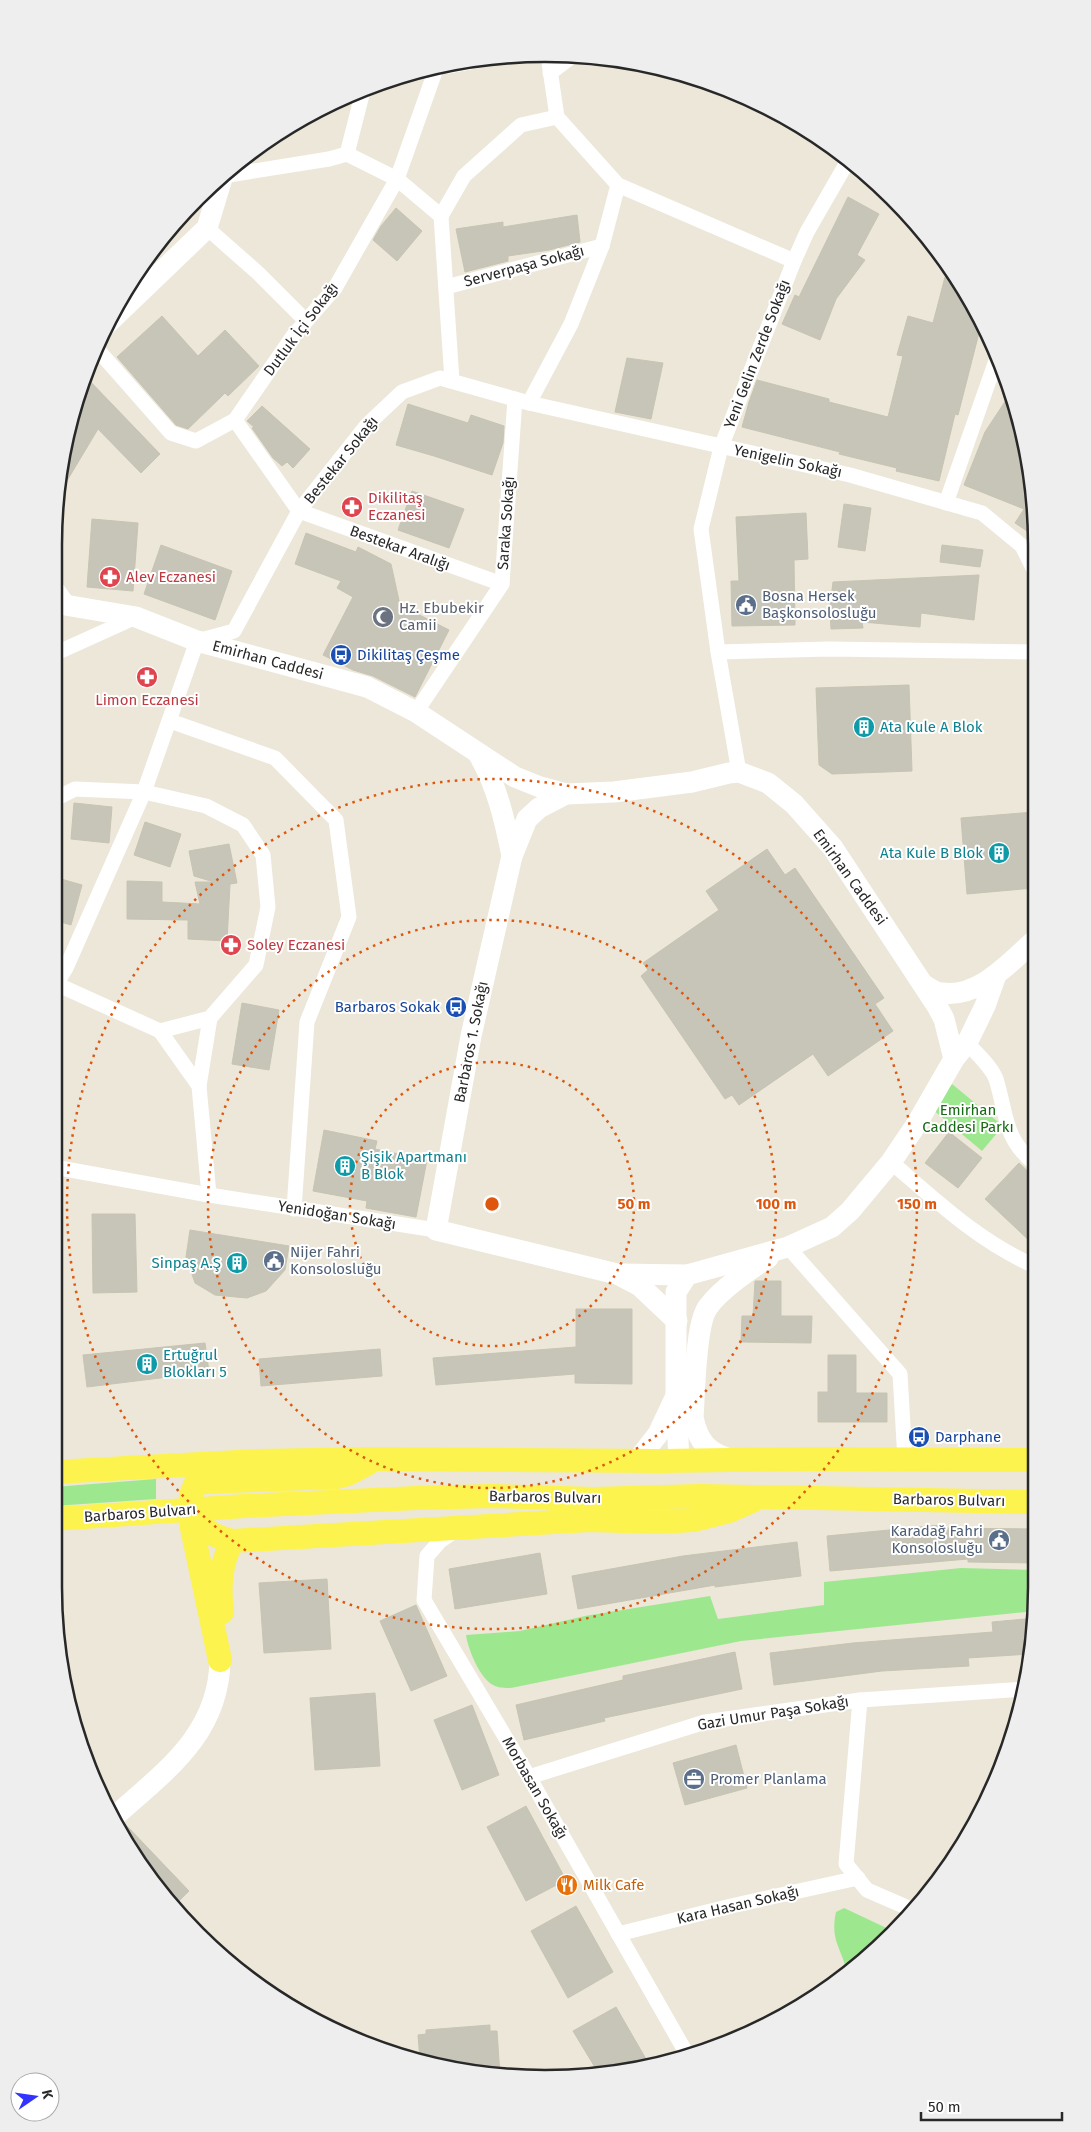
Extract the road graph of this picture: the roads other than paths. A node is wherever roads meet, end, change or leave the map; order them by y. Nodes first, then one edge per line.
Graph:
1 (549, 62) edge
2 (563, 63) edge
3 (550, 73) junction
4 (434, 76) edge
5 (361, 99) edge
6 (557, 117) junction
7 (347, 154) junction
8 (845, 166) edge
9 (237, 174) edge
10 (397, 179) junction
11 (618, 185) junction
12 (219, 190) edge
13 (441, 216) junction
14 (207, 228) junction
15 (602, 246) junction
16 (794, 261) junction
17 (446, 287) junction
18 (125, 307) edge
19 (306, 321) junction
20 (102, 355) edge
21 (994, 366) edge
22 (452, 381) junction
23 (522, 401) junction
24 (235, 420) junction
25 (721, 447) junction
26 (946, 503) junction
27 (299, 511) junction
28 (1028, 558) edge
29 (502, 584) junction
30 (62, 601) edge
31 (136, 617) junction
32 (197, 641) junction
33 (62, 650) edge
34 (718, 652) junction
35 (1028, 652) edge
36 (416, 712) junction
37 (170, 721) junction
38 (476, 750) junction
39 (739, 772) junction
40 (144, 792) junction
41 (566, 794) junction
42 (62, 795) edge
43 (512, 856) junction
44 (1028, 946) edge
45 (62, 972) edge
46 (996, 975) junction
47 (924, 985) junction
48 (62, 988) edge
49 (210, 1018) junction
50 (160, 1031) junction
51 (961, 1051) junction
52 (199, 1086) junction
53 (1028, 1158) edge
54 (891, 1162) junction
55 (62, 1168) edge
56 (210, 1195) junction
57 (294, 1209) junction
58 (436, 1230) junction
59 (788, 1247) junction
60 (1028, 1263) edge
61 (617, 1274) junction
62 (687, 1275) junction
63 (677, 1321) junction
64 (676, 1398) junction
65 (375, 1459) junction
66 (577, 1460) junction
67 (734, 1460) junction
68 (905, 1460) junction
69 (1028, 1460) edge
70 (637, 1461) junction
71 (680, 1461) junction
72 (62, 1472) edge
73 (700, 1496) junction
74 (763, 1496) junction
75 (594, 1499) junction
76 (1028, 1502) edge
77 (192, 1509) junction
78 (62, 1518) edge
79 (572, 1521) junction
80 (462, 1527) junction
81 (232, 1541) junction
82 (220, 1660) junction
83 (1017, 1690) edge
84 (860, 1700) junction
85 (529, 1777) junction
86 (119, 1813) edge
87 (858, 1878) junction
88 (907, 1907) edge
89 (618, 1934) junction
90 (684, 2049) edge

1 - 3 street
2 - 3 street
3 - 6 street
4 - 10 street, Dutluk İçi Sokağı
5 - 7 street
6 - 11 street, Yeni Gelin Zerde Sokağı
6 - 13 street
7 - 9 street
7 - 10 street
8 - 16 street, Yeni Gelin Zerde Sokağı
10 - 13 street
10 - 19 street, Dutluk İçi Sokağı
11 - 15 street
11 - 16 street, Yeni Gelin Zerde Sokağı
12 - 14 street
13 - 17 street
14 - 18 street
14 - 19 street
15 - 17 street, Serverpaşa Sokağı
15 - 23 street
16 - 25 street, Yeni Gelin Zerde Sokağı
17 - 22 street
19 - 24 street, Dutluk İçi Sokağı
20 - 24 street, Dutluk İçi Sokağı
21 - 26 street
22 - 23 street, Bestekar Sokağı
22 - 27 street, Bestekar Sokağı
23 - 25 street, Bestekar Sokağı
23 - 29 street, Saraka Sokağı
24 - 27 street
25 - 26 street, Yenigelin Sokağı
25 - 34 street, Yenigelin Sokağı
26 - 28 street, Yenigelin Sokağı
27 - 29 street, Bestekar Aralığı
27 - 32 street, Bestekar Sokağı
29 - 36 street, Saraka Sokağı
30 - 31 street, Emirhan Caddesi
31 - 32 street, Emirhan Caddesi
31 - 33 street
32 - 36 street, Emirhan Caddesi
32 - 37 street
34 - 35 street
34 - 39 street, Yenigelin Sokağı
36 - 38 street, Emirhan Caddesi
37 - 40 street
37 - 57 street
38 - 41 street, Emirhan Caddesi
38 - 43 street
39 - 41 street
39 - 47 street, Emirhan Caddesi
40 - 42 street
40 - 45 street
40 - 49 street
41 - 43 street, Barbaros 1. Sokağı
43 - 58 street, Barbaros 1. Sokağı
44 - 46 street
46 - 47 street
46 - 51 street
47 - 51 street, Emirhan Caddesi
48 - 50 street
49 - 50 street
49 - 52 street
50 - 52 street
51 - 53 street
51 - 54 street
52 - 56 street
54 - 59 street
54 - 60 street
55 - 56 street, Yenidoğan Sokağı
56 - 57 street, Yenidoğan Sokağı
57 - 58 street, Yenidoğan Sokağı
58 - 61 street, Yenidoğan Sokağı
59 - 62 street
59 - 67 street
59 - 68 street
61 - 62 street
61 - 63 street
62 - 63 street
63 - 64 street
64 - 70 street
64 - 71 street
65 - 66 main road
65 - 72 main road
65 - 77 main road
66 - 70 main road
66 - 75 main road
67 - 68 main road
67 - 71 main road
68 - 69 main road
70 - 71 main road
71 - 73 main road
73 - 74 main road, Barbaros Bulvarı
73 - 75 main road, Barbaros Bulvarı
74 - 76 main road, Barbaros Bulvarı
74 - 79 main road
75 - 77 main road, Barbaros Bulvarı
75 - 79 main road
77 - 78 main road, Barbaros Bulvarı
77 - 81 main road
77 - 82 main road
79 - 80 main road
80 - 81 main road
80 - 85 street, Morbasan Sokağı
81 - 82 main road
82 - 86 street
83 - 84 street, Gazi Umur Paşa Sokağı
84 - 85 street, Gazi Umur Paşa Sokağı
84 - 87 street
85 - 89 street, Morbasan Sokağı
87 - 88 street
87 - 89 street, Kara Hasan Sokağı
89 - 90 street, Morbasan Sokağı

